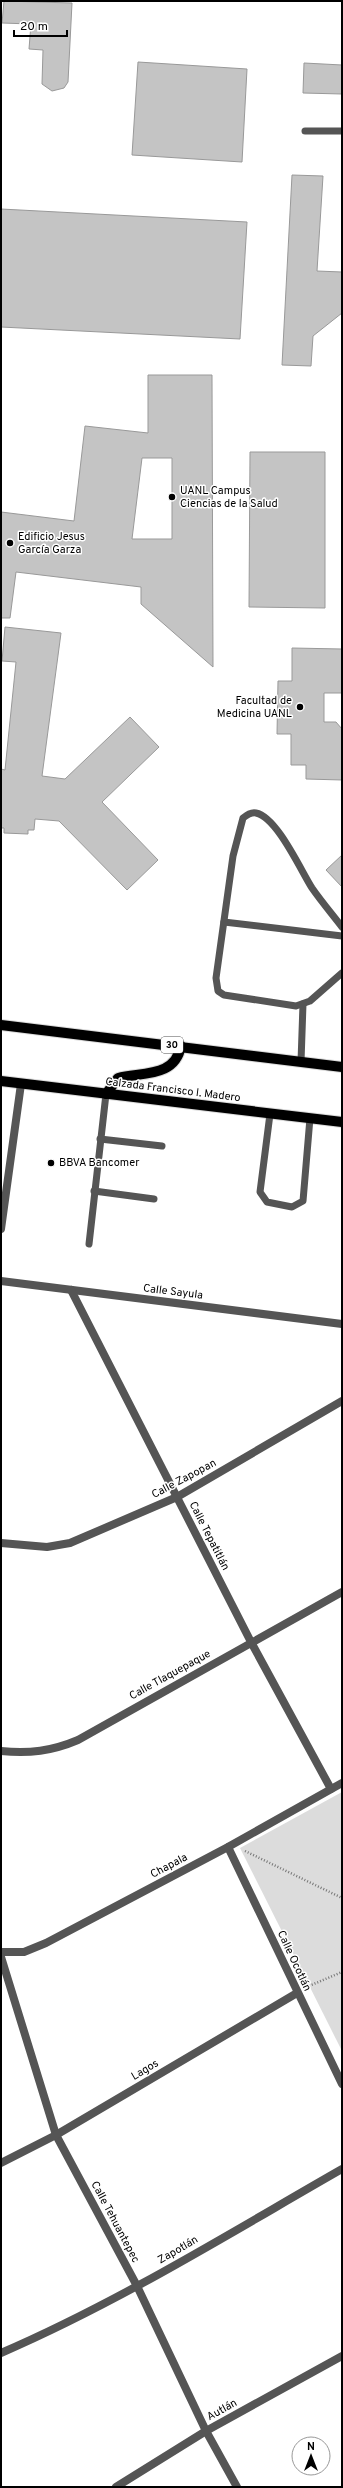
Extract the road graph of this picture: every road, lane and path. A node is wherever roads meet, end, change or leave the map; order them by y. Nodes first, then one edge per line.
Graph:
1 (305, 131) dead end
2 (342, 131) edge
3 (224, 922) junction
4 (342, 926) edge
5 (342, 936) edge
6 (342, 973) edge
7 (304, 1004) junction
8 (1, 1025) edge
9 (181, 1046) junction
10 (301, 1062) junction
11 (342, 1067) edge
12 (1, 1081) edge
13 (21, 1084) junction
14 (106, 1094) junction
15 (270, 1114) junction
16 (310, 1118) junction
17 (342, 1122) edge
18 (100, 1139) junction
19 (162, 1146) dead end
20 (94, 1191) junction
21 (3, 1194) edge
22 (154, 1199) dead end
23 (1, 1229) edge
24 (89, 1244) dead end
25 (1, 1281) edge
26 (71, 1290) junction
27 (342, 1324) edge
28 (342, 1401) edge
29 (177, 1497) junction
30 (1, 1543) edge
31 (342, 1592) edge
32 (251, 1642) junction
33 (1, 1752) edge
34 (342, 1783) edge
35 (331, 1789) junction
36 (228, 1847) junction
37 (244, 1855) dead end
38 (342, 1898) edge
39 (1, 1952) edge
40 (1, 1957) edge
41 (342, 1972) edge
42 (306, 1979) dead end
43 (309, 1986) junction
44 (312, 1992) dead end
45 (297, 1993) junction
46 (342, 2084) edge
47 (56, 2135) junction
48 (1, 2163) edge
49 (342, 2169) edge
50 (137, 2286) junction
51 (1, 2354) edge
52 (342, 2356) edge
53 (206, 2431) junction
54 (116, 2487) edge
55 (237, 2487) edge

1 - 2 lane
3 - 4 lane
3 - 5 lane
3 - 7 lane
6 - 7 lane
7 - 10 lane
8 - 9 main road, 30
9 - 10 main road, 30
9 - 14 main road
10 - 11 main road, 30
12 - 13 main road, Calzada Francisco I. Madero
13 - 14 main road, Calzada Francisco I. Madero
13 - 21 street
14 - 15 main road, Calzada Francisco I. Madero
14 - 18 lane
15 - 16 main road, Calzada Francisco I. Madero
15 - 16 lane
16 - 17 main road, Calzada Francisco I. Madero
18 - 19 lane
18 - 20 lane
20 - 22 lane
20 - 24 lane
21 - 23 street
25 - 26 street, Calle Sayula
26 - 27 street, Calle Sayula
26 - 29 street, Calle Tepatitlán
28 - 29 street, Calle Zapopan
29 - 30 street, Calle Zapopan
29 - 32 street, Calle Tepatitlán
31 - 32 street, Calle Tlaquepaque
32 - 33 street, Calle Tlaquepaque
32 - 35 street, Calle Tepatitlán
34 - 35 street, Chapala
35 - 36 street, Chapala
36 - 39 street, Chapala
36 - 45 street, Calle Ocotlán
37 - 38 path
40 - 47 street, Calle Tehuantepec
41 - 43 path
42 - 43 path
43 - 44 path
45 - 46 street, Calle Ocotlán
45 - 47 street, Lagos
47 - 48 street, Lagos
47 - 50 street, Calle Tehuantepec
49 - 50 street, Zapotlán
50 - 51 street, Zapotlán
50 - 53 street, Calle Tehuantepec
52 - 53 street, Autlán
53 - 54 street, Autlán
53 - 55 street, Calle Tehuantepec

